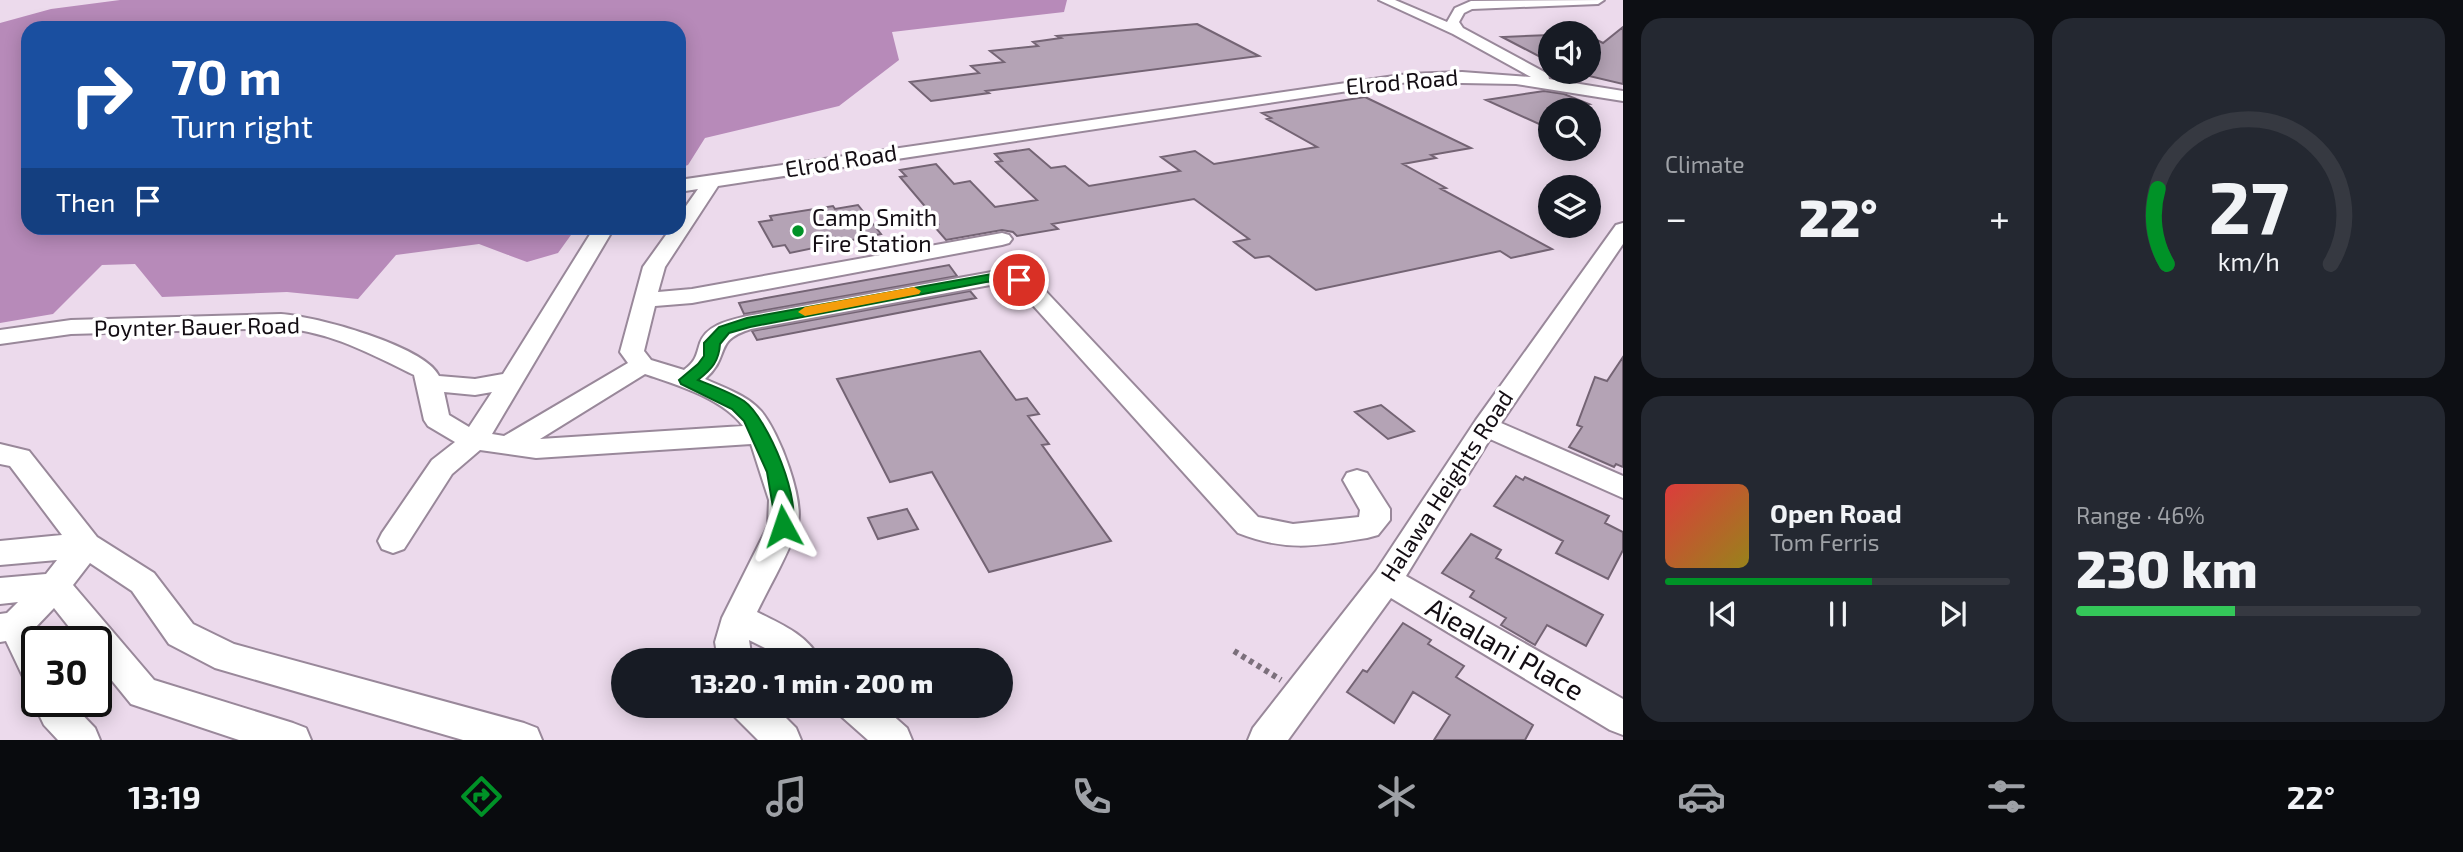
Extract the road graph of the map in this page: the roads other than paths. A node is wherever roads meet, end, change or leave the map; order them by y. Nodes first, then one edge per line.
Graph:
1 (1385, 0) edge
2 (1598, 0) edge
3 (1458, 31) junction
4 (1538, 74) edge
5 (1538, 83) edge
6 (1557, 84) joint
7 (1623, 96) edge
8 (1623, 102) edge
9 (712, 181) junction
10 (686, 185) edge
11 (686, 220) edge
12 (1623, 229) edge
13 (600, 235) edge
14 (676, 235) edge
15 (1002, 239) dead end
16 (645, 300) junction
17 (0, 337) edge
18 (642, 365) junction
19 (511, 380) junction
20 (687, 380) junction
21 (430, 383) junction
22 (1485, 426) junction
23 (761, 434) junction
24 (475, 440) junction
25 (509, 446) junction
26 (0, 454) edge
27 (1357, 480) dead end
28 (1623, 488) edge
29 (393, 541) dead end
30 (86, 545) junction
31 (0, 553) edge
32 (1387, 580) junction
33 (55, 586) junction
34 (0, 591) edge
35 (738, 618) junction
36 (8, 627) edge
37 (21, 646) edge
38 (733, 648) edge
39 (790, 648) edge
40 (61, 717) edge
41 (760, 718) edge
42 (869, 718) edge
43 (1623, 718) edge
44 (780, 739) edge
45 (82, 740) edge
46 (293, 740) edge
47 (524, 740) edge
48 (894, 740) edge
49 (1266, 740) edge

1 - 3 street
2 - 3 street
3 - 4 street
5 - 9 street, Elrod Road
6 - 7 street
6 - 8 street
9 - 10 street, Elrod Road
9 - 11 street
12 - 22 street, Halawa Heights Road
13 - 19 street
14 - 16 street
15 - 16 street
16 - 18 street
17 - 21 street, Poynter Bauer Road
18 - 20 street
18 - 25 street
19 - 21 street
19 - 24 street
20 - 23 street
20 - 27 street
21 - 24 street
22 - 28 street
22 - 32 street, Halawa Heights Road
23 - 25 street
23 - 35 street
24 - 25 street
24 - 29 street
26 - 30 street
30 - 31 street
30 - 33 street
30 - 47 street
32 - 43 street, Aiealani Place
32 - 49 street, Halawa Heights Road
33 - 34 street
33 - 36 street
33 - 46 street
35 - 38 street
35 - 39 street
36 - 37 street
40 - 45 street
41 - 44 street
42 - 48 street

